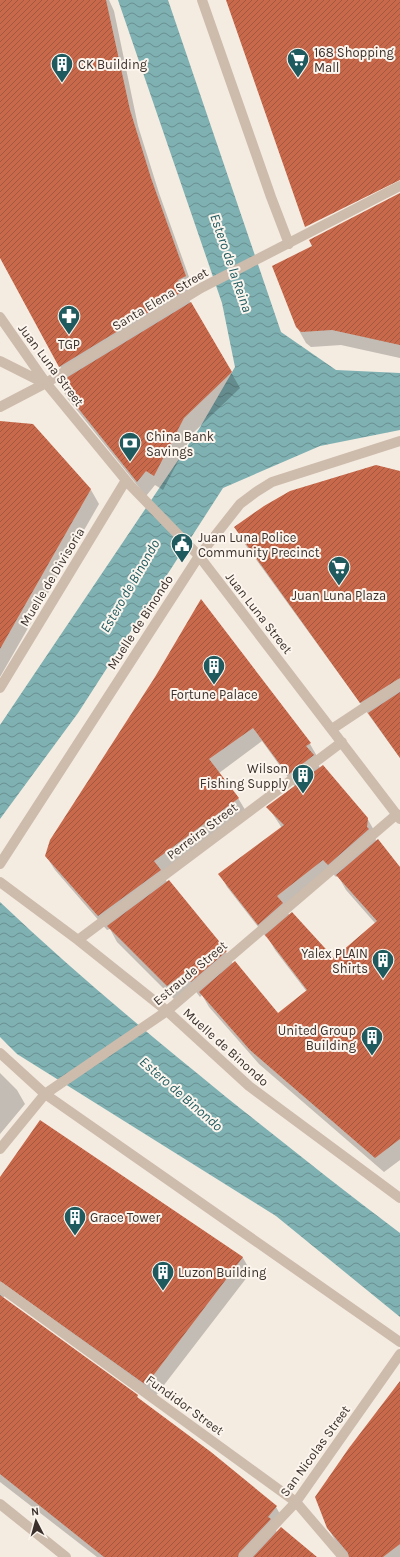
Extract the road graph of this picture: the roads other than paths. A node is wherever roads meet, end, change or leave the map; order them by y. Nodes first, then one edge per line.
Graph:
1 (202, 0) edge
2 (400, 186) edge
3 (289, 244) junction
4 (0, 317) edge
5 (0, 361) edge
6 (46, 384) junction
7 (0, 407) edge
8 (400, 441) edge
9 (128, 483) junction
10 (195, 552) junction
11 (400, 684) edge
12 (0, 688) edge
13 (332, 729) junction
14 (342, 742) junction
15 (398, 816) edge
16 (0, 864) edge
17 (0, 882) edge
18 (78, 940) junction
19 (167, 1011) junction
20 (0, 1053) edge
21 (45, 1094) junction
22 (0, 1149) edge
23 (400, 1198) edge
24 (0, 1287) edge
25 (400, 1342) edge
26 (400, 1354) edge
27 (296, 1502) junction
28 (0, 1504) edge
29 (66, 1557) edge
30 (244, 1557) edge
31 (342, 1557) edge

1 - 3 street
2 - 3 street, Santa Elena Street
3 - 6 street, Santa Elena Street
4 - 6 street, Juan Luna Street
5 - 6 street
6 - 7 street, Santa Elena Street
6 - 9 street, Juan Luna Street
8 - 10 street, Muelle de Binondo
9 - 10 street, Juan Luna Street
9 - 12 street, Muelle de Divisoria
10 - 13 street, Juan Luna Street
10 - 16 street, Muelle de Binondo
11 - 13 street
13 - 14 street, Juan Luna Street
14 - 15 street, Juan Luna Street
14 - 18 street, Perreira Street
15 - 19 street, Estraude Street
17 - 18 street, Muelle de Binondo
18 - 19 street, Muelle de Binondo
19 - 21 street, Estraude Street
19 - 23 street, Muelle de Binondo
20 - 21 street
21 - 22 street, Estraude Street
21 - 25 street
24 - 27 street, Fundidor Street
26 - 27 street, San Nicolas Street
27 - 30 street, San Nicolas Street
27 - 31 street, Fundidor Street
28 - 29 street

